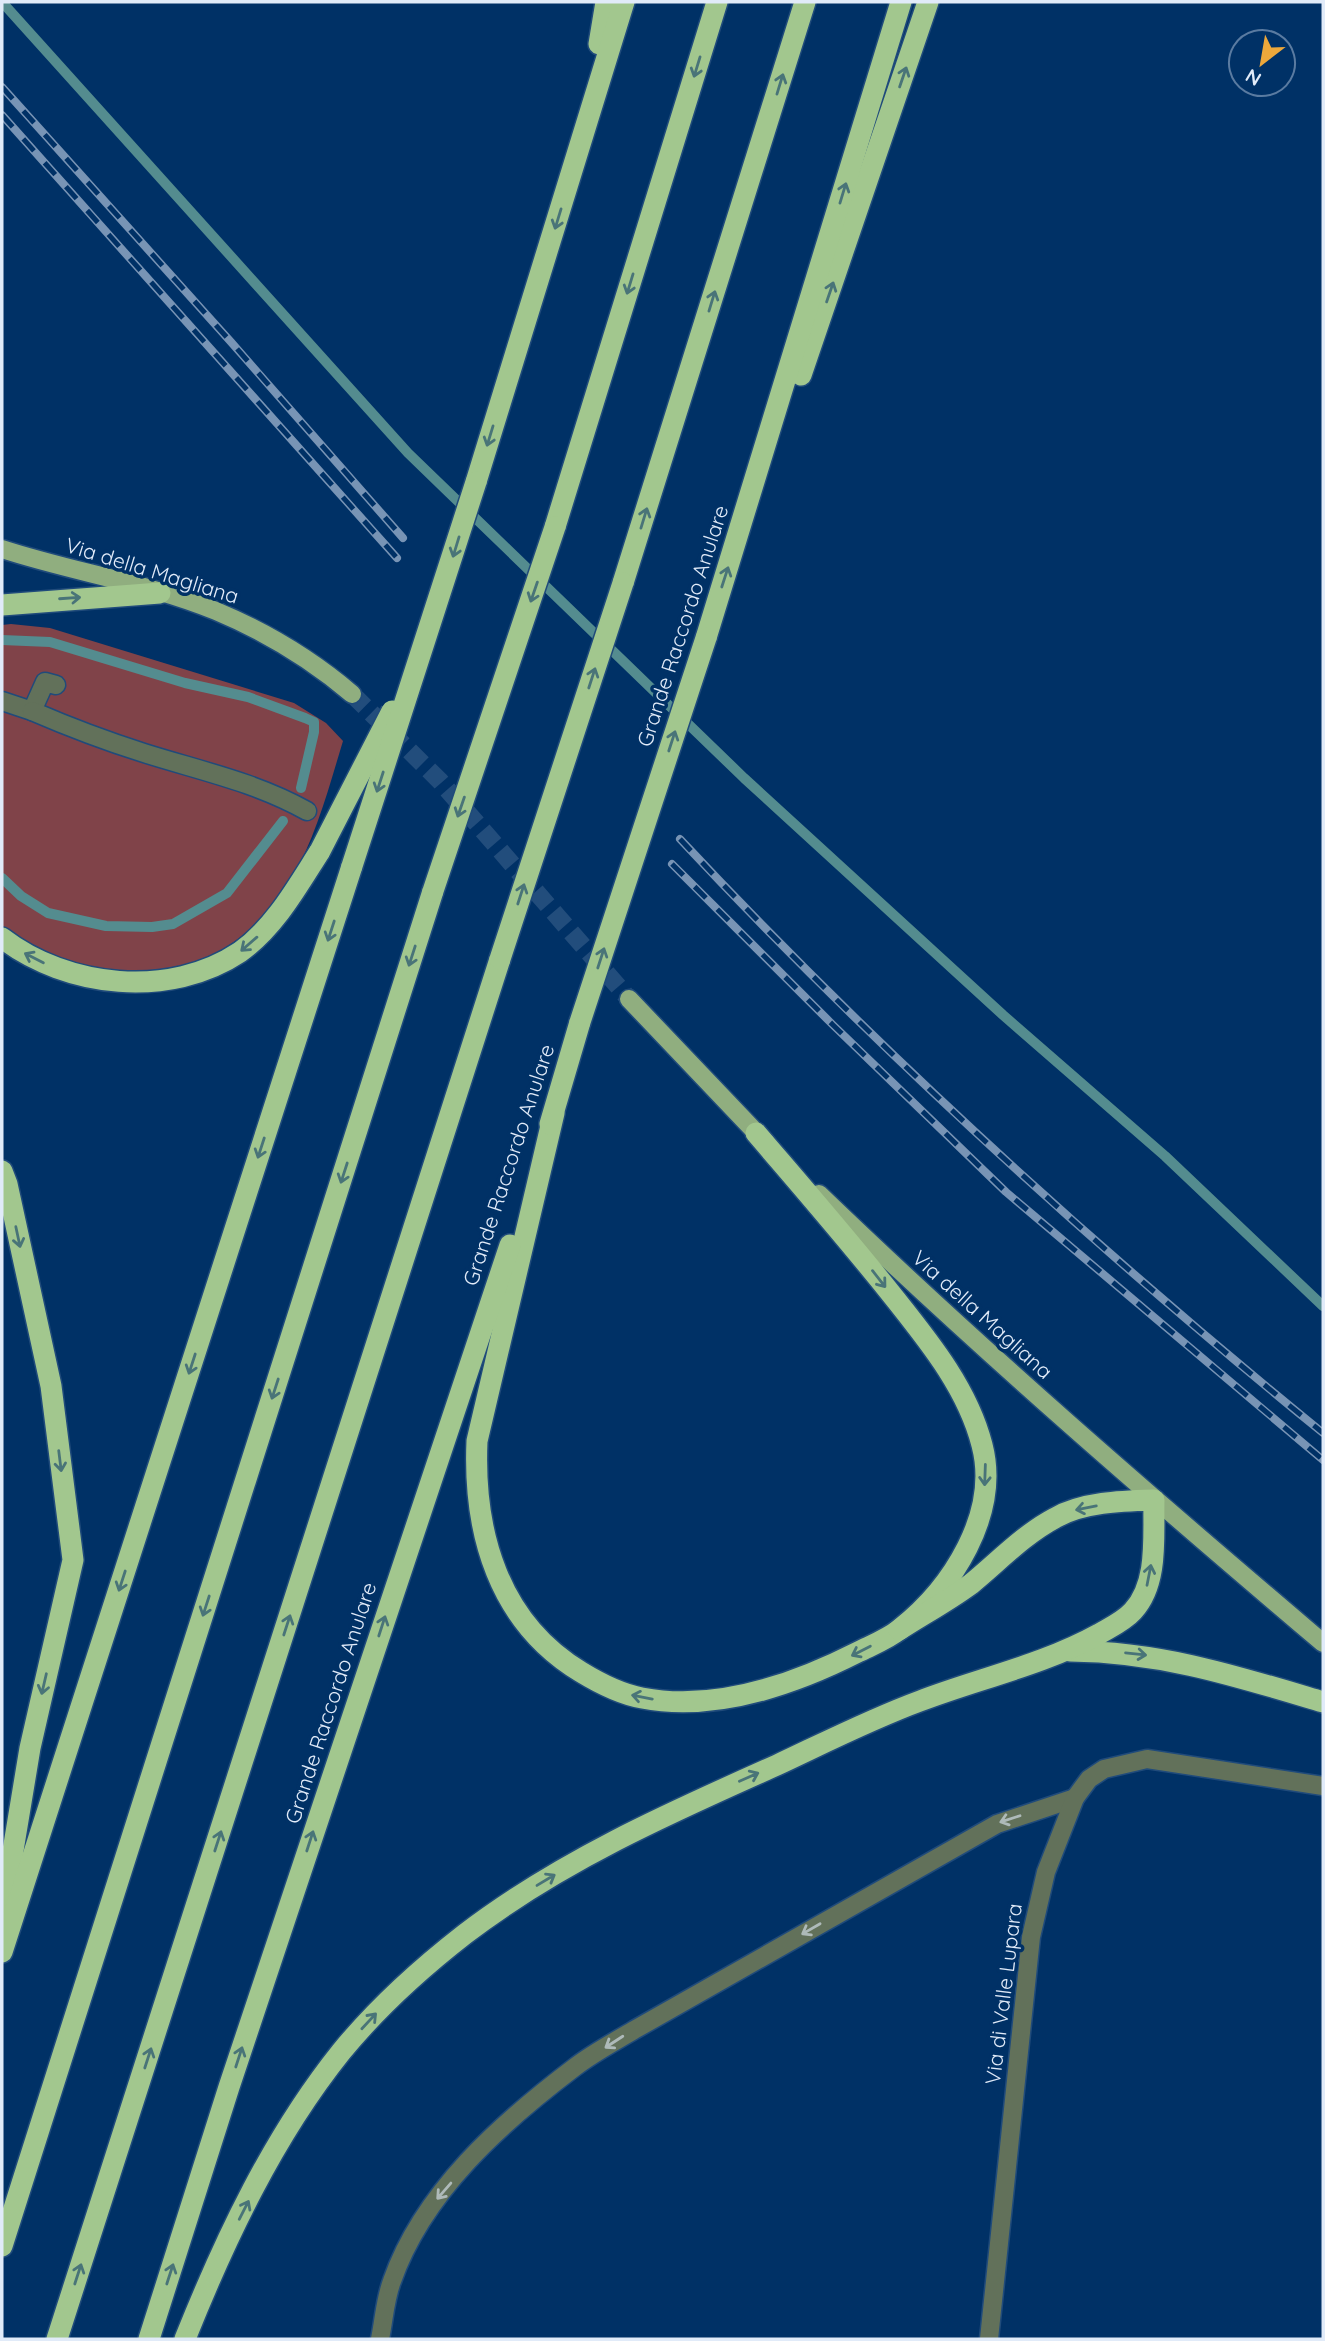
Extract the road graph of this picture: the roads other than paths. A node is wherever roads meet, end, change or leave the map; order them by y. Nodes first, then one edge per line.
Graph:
1 (606, 2) edge
2 (624, 2) edge
3 (717, 2) edge
4 (805, 2) edge
5 (901, 2) edge
6 (928, 2) edge
7 (578, 154) junction
8 (745, 516) junction
9 (2, 549) edge
10 (160, 593) junction
11 (2, 605) edge
12 (424, 647) junction
13 (57, 685) dead end
14 (352, 694) tunnel mouth
15 (2, 701) edge
16 (32, 711) junction
17 (307, 811) dead end
18 (2, 938) edge
19 (629, 999) tunnel mouth
20 (554, 1113) junction
21 (756, 1133) junction
22 (2, 1171) edge
23 (1154, 1500) junction
24 (899, 1630) junction
25 (1323, 1643) edge
26 (1068, 1651) junction
27 (1323, 1702) edge
28 (1323, 1786) edge
29 (1075, 1798) junction
30 (2, 1916) edge
31 (2, 1952) edge
32 (2, 2246) edge
33 (57, 2339) edge
34 (149, 2339) edge
35 (186, 2339) edge
36 (380, 2339) edge
37 (989, 2339) edge

1 - 7 highway
2 - 7 highway
3 -> 32 highway, bridge
33 -> 4 highway, bridge
8 -> 5 highway, Grande Raccordo Anulare
8 -> 6 highway
7 -> 12 highway, bridge
20 -> 8 highway, Grande Raccordo Anulare, bridge
9 - 10 main road, Via della Magliana
11 -> 10 highway
10 - 14 main road, Via della Magliana
12 -> 18 highway, bridge
12 -> 31 highway, bridge
13 - 16 street
15 - 16 street
16 - 17 street
19 - 21 main road, Via della Magliana
24 -> 20 highway
34 -> 20 highway, Grande Raccordo Anulare
21 - 23 main road, Via della Magliana
21 -> 24 highway
22 -> 30 highway
23 -> 24 highway
23 - 25 main road, Via della Magliana
26 -> 23 highway
26 -> 27 highway
35 -> 26 highway
28 - 29 street, Via di Valle Lupara
29 -> 36 street
29 - 37 street, Via di Valle Lupara

